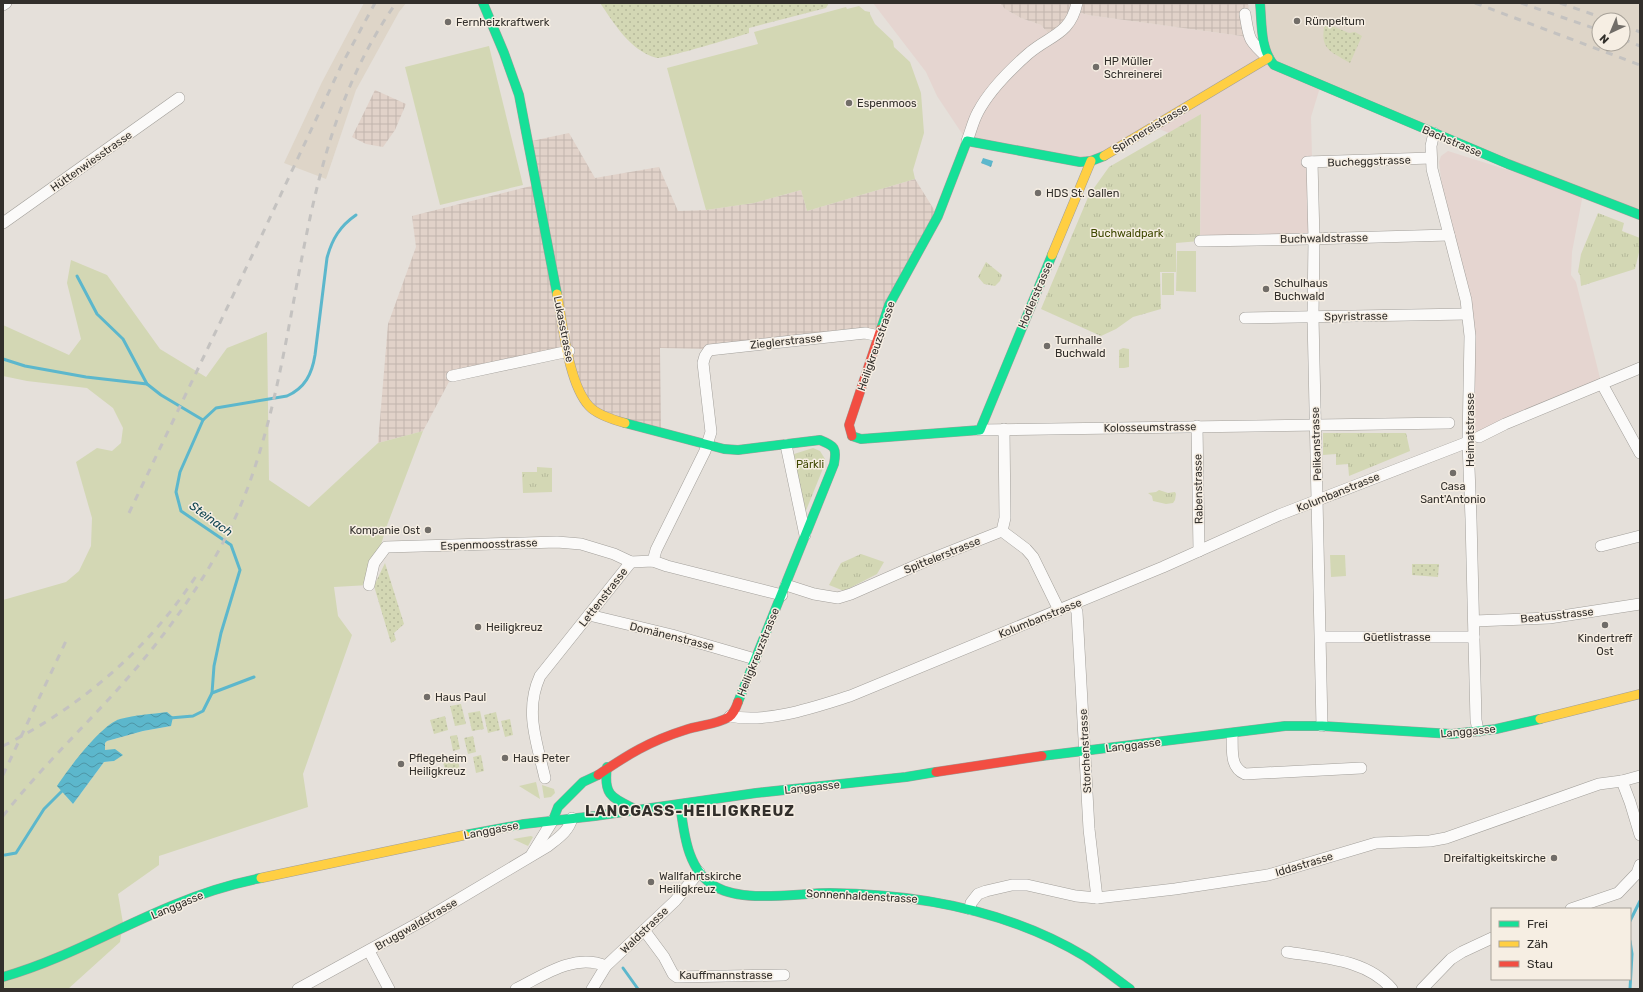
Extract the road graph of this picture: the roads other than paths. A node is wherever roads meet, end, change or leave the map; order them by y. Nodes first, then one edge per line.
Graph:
1 (6, 3) edge
2 (483, 3) edge
3 (1077, 3) edge
4 (1260, 3) edge
5 (3, 5) edge
6 (1245, 14) dead end
7 (1268, 58) junction
8 (180, 98) dead end
9 (1434, 133) junction
10 (967, 141) junction
11 (1431, 158) junction
12 (1091, 161) junction
13 (1310, 162) joint
14 (1640, 215) edge
15 (3, 223) edge
16 (1448, 235) junction
17 (1314, 239) junction
18 (1200, 240) dead end
19 (1467, 314) junction
20 (1313, 317) junction
21 (1245, 318) dead end
22 (879, 336) junction
23 (569, 351) junction
24 (1640, 368) edge
25 (452, 376) dead end
26 (1602, 384) junction
27 (1449, 423) dead end
28 (1315, 424) junction
29 (1197, 426) junction
30 (1004, 429) junction
31 (980, 430) junction
32 (1479, 437) dead end
33 (843, 442) junction
34 (1468, 442) junction
35 (707, 445) junction
36 (786, 445) junction
37 (1640, 453) edge
38 (1317, 501) junction
39 (1002, 531) junction
40 (805, 535) junction
41 (1640, 536) edge
42 (1601, 546) dead end
43 (1199, 551) junction
44 (654, 561) junction
45 (631, 562) junction
46 (369, 585) dead end
47 (784, 590) junction
48 (1074, 604) junction
49 (1640, 604) edge
50 (1059, 610) junction
51 (588, 615) junction
52 (1474, 621) junction
53 (1321, 637) junction
54 (1474, 637) junction
55 (755, 658) junction
56 (1640, 694) edge
57 (730, 716) junction
58 (1322, 726) junction
59 (1478, 731) junction
60 (1232, 734) junction
61 (1084, 751) junction
62 (607, 767) junction
63 (1362, 768) dead end
64 (596, 776) junction
65 (1640, 776) edge
66 (545, 778) dead end
67 (1622, 781) junction
68 (587, 791) dead end
69 (680, 804) junction
70 (637, 810) junction
71 (573, 813) junction
72 (553, 820) junction
73 (1640, 836) edge
74 (532, 854) junction
75 (1640, 865) edge
76 (699, 872) junction
77 (1097, 898) junction
78 (1574, 908) edge
79 (970, 909) junction
80 (644, 930) junction
81 (1491, 938) edge
82 (369, 951) junction
83 (1287, 952) dead end
84 (606, 966) junction
85 (784, 975) dead end
86 (3, 977) edge
87 (298, 989) edge
88 (389, 989) edge
89 (516, 989) edge
90 (592, 989) edge
91 (1130, 989) edge
92 (1392, 989) edge
93 (1422, 989) edge

1 - 5 street
2 - 23 main road, Lukasstrasse
3 - 10 street, Heiligkreuzstrasse
4 - 7 main road
6 - 7 street
7 - 9 main road, Bachstrasse
7 - 12 main road, Spinnereistrasse
8 - 15 street, Hüttenwiesstrasse
9 - 11 street, Heimatstrasse
9 - 14 main road, Bachstrasse
10 - 12 main road, Spinnereistrasse
10 - 22 main road, Heiligkreuzstrasse
11 - 13 street, Bucheggstrasse
11 - 16 street, Heimatstrasse
12 - 31 main road, Hodlerstrasse
13 - 17 street, Pelikanstrasse
16 - 17 street, Buchwaldstrasse
16 - 19 street, Heimatstrasse
17 - 18 street, Buchwaldstrasse
17 - 20 street, Pelikanstrasse
19 - 20 street, Spyristrasse
19 - 34 street, Heimatstrasse
20 - 21 street, Spyristrasse
20 - 28 street, Pelikanstrasse
22 - 33 main road, Heiligkreuzstrasse
22 - 35 street, Zieglerstrasse
23 - 25 street
23 - 35 main road, Lukasstrasse
24 - 26 street
26 - 32 street
26 - 37 street
27 - 28 street, Kolosseumstrasse
28 - 29 street, Kolosseumstrasse
28 - 38 street, Pelikanstrasse
29 - 30 street, Kolosseumstrasse
29 - 43 street, Rabenstrasse
30 - 31 street, Kolosseumstrasse
30 - 39 street
31 - 33 main road, Kolosseumstrasse
33 - 36 main road, Lukasstrasse
33 - 40 main road, Heiligkreuzstrasse
34 - 38 street, Kolumbanstrasse
34 - 52 street, Heimatstrasse
35 - 36 main road, Lukasstrasse
35 - 44 street
36 - 40 street
38 - 43 street, Kolumbanstrasse
38 - 53 street, Pelikanstrasse
39 - 47 street, Spittelerstrasse
39 - 50 street
40 - 47 main road, Heiligkreuzstrasse
41 - 42 street
43 - 48 street, Kolumbanstrasse
44 - 45 street, Lettenstrasse
44 - 47 street
45 - 46 street, Espenmoosstrasse
45 - 51 street, Lettenstrasse
47 - 55 main road, Heiligkreuzstrasse
48 - 50 street, Kolumbanstrasse
48 - 61 street, Storchenstrasse
49 - 52 street, Beatusstrasse
50 - 57 street, Kolumbanstrasse
51 - 55 street, Domänenstrasse
51 - 66 street, Lettenstrasse
52 - 54 street, Heimatstrasse
53 - 54 street, Güetlistrasse
53 - 58 street, Pelikanstrasse
54 - 59 street, Heimatstrasse
55 - 57 main road, Heiligkreuzstrasse
56 - 59 main road, Langgasse
57 - 62 main road
58 - 59 main road, Langgasse
58 - 60 main road, Langgasse
60 - 61 main road, Langgasse
60 - 63 street
61 - 69 main road, Langgasse
61 - 77 street, Storchenstrasse
62 - 64 main road
62 - 70 main road
64 - 68 main road
64 - 72 main road
65 - 67 street, Iddastrasse
67 - 73 street
67 - 77 street, Iddastrasse
69 - 70 main road, Langgasse
69 - 76 main road, Sonnenhaldenstrasse
70 - 71 main road, Langgasse
71 - 72 main road, Langgasse
71 - 74 street, Bruggwaldstrasse
72 - 74 street, Bruggwaldstrasse
72 - 86 main road, Langgasse
74 - 82 street, Bruggwaldstrasse
75 - 78 street
76 - 79 main road, Sonnenhaldenstrasse
76 - 80 street, Waldstrasse
77 - 79 street, Iddastrasse
79 - 91 main road, Sonnenhaldenstrasse
80 - 84 street, Waldstrasse
80 - 85 street, Kauffmannstrasse
81 - 93 street
82 - 87 street, Bruggwaldstrasse
82 - 88 street
83 - 92 street
84 - 89 street
84 - 90 street, Waldstrasse

